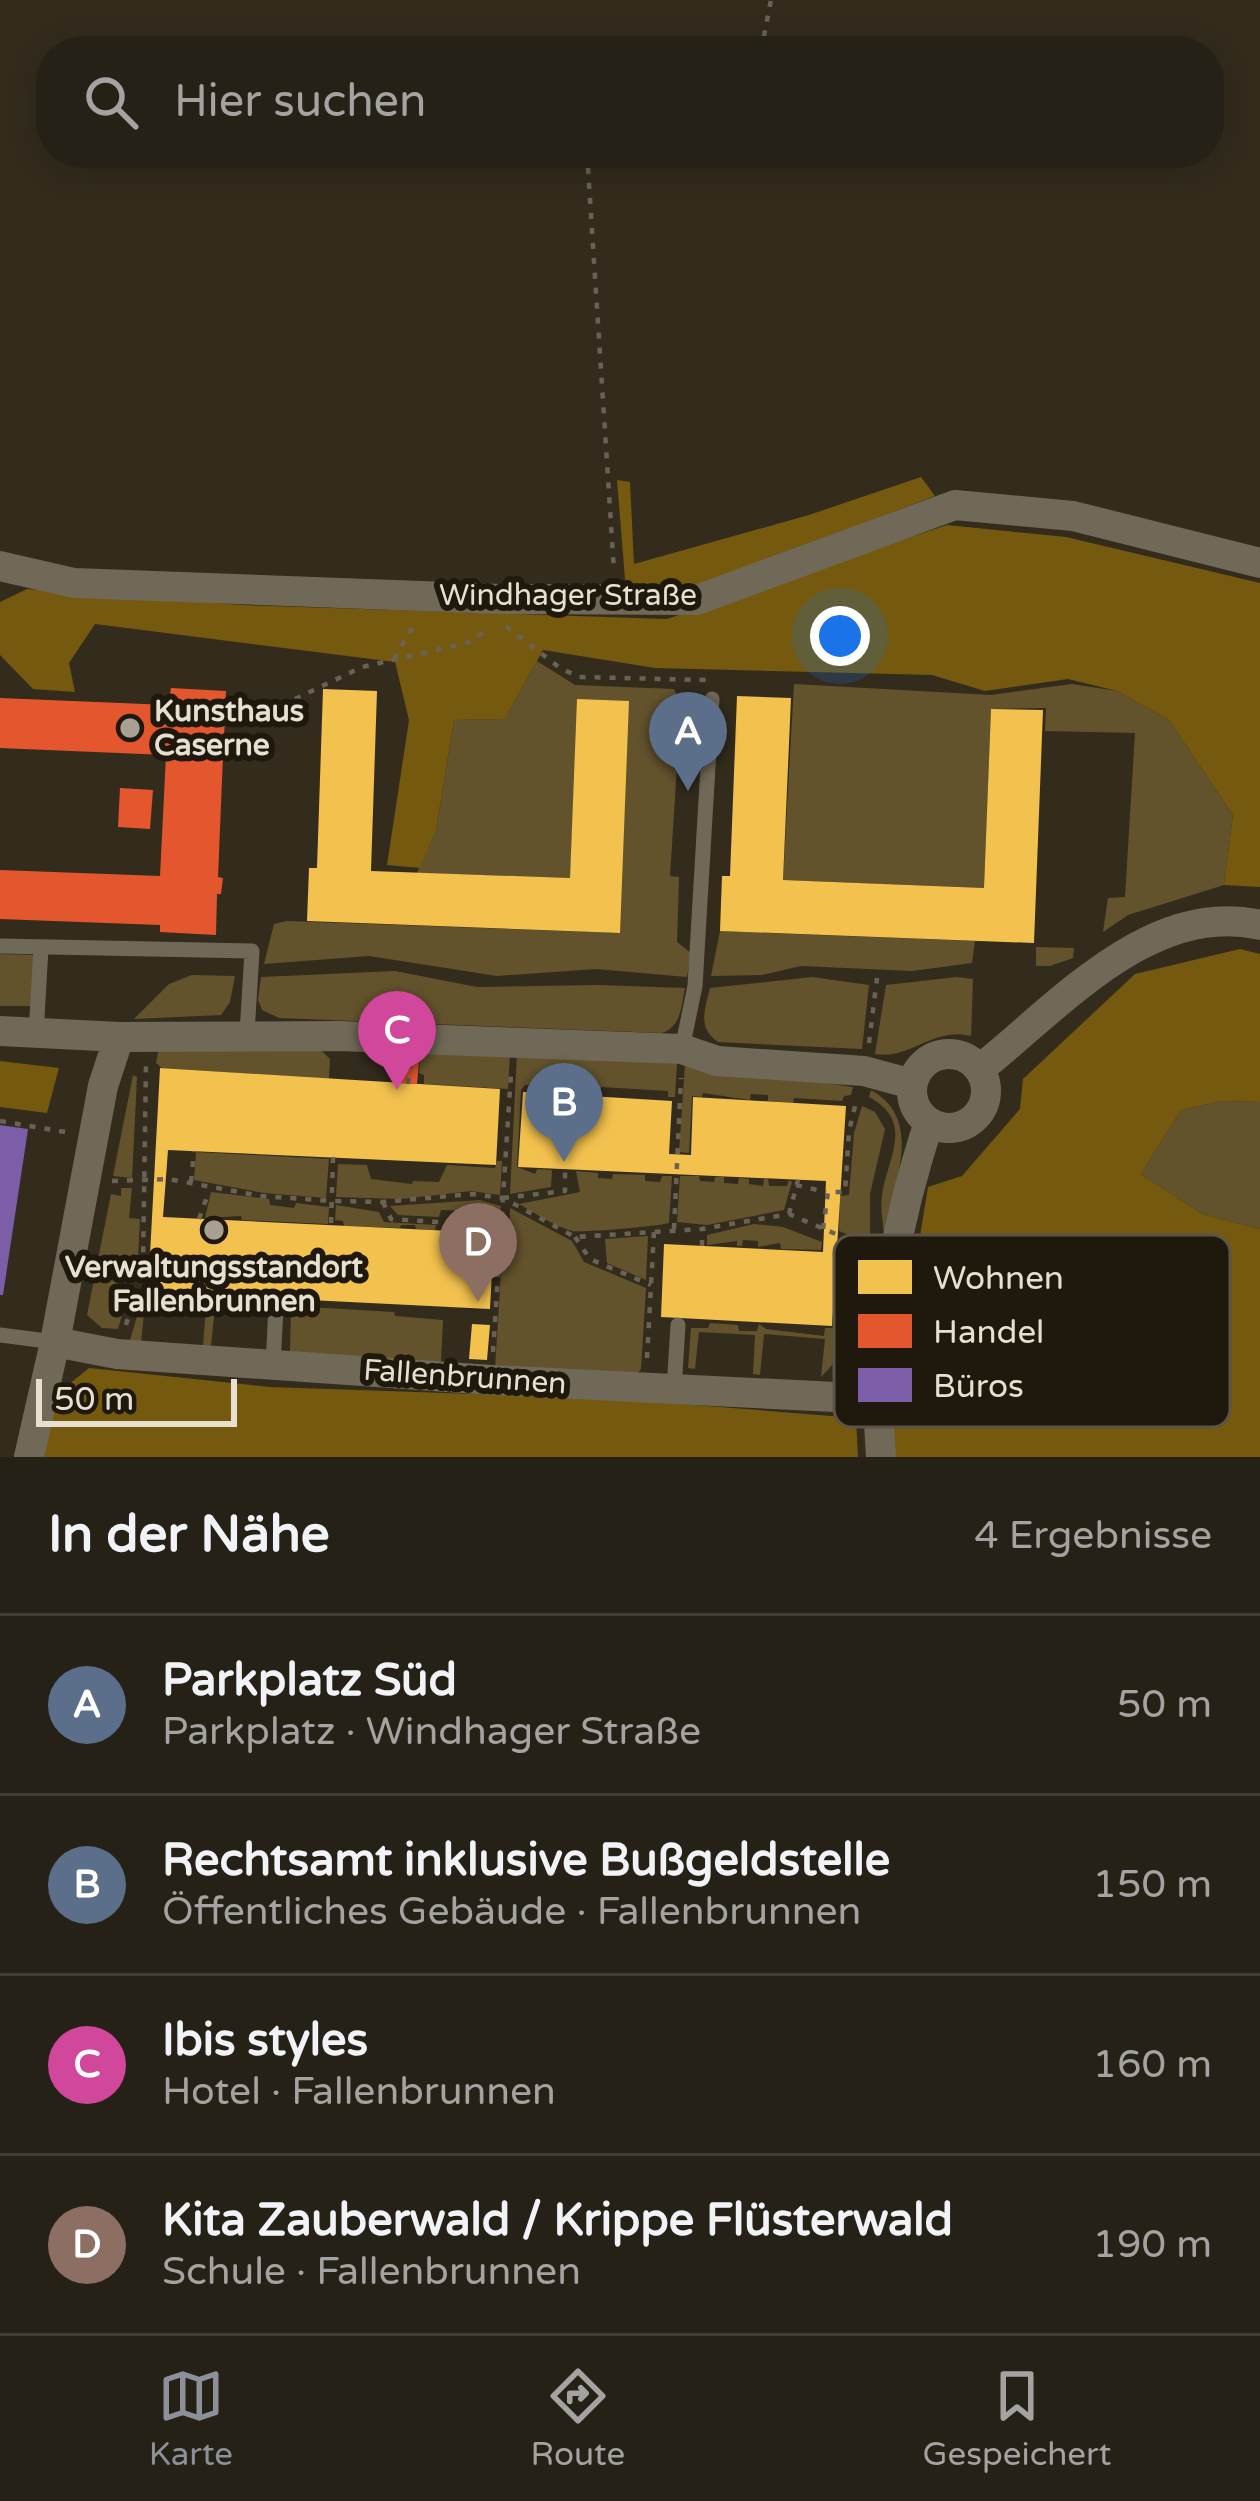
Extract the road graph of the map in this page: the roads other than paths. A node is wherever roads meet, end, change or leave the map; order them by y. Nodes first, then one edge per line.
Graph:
1 (1260, 562) edge
2 (0, 566) edge
3 (712, 698) road end
4 (1260, 925) edge
5 (0, 946) edge
6 (40, 948) junction
7 (0, 1031) edge
8 (247, 1034) junction
9 (36, 1035) junction
10 (134, 1036) junction
11 (682, 1049) junction
12 (980, 1069) junction
13 (912, 1084) junction
14 (928, 1122) junction
15 (898, 1235) edge
16 (276, 1307) dead end
17 (678, 1325) dead end
18 (0, 1335) edge
19 (55, 1342) junction
20 (273, 1364) junction
21 (660, 1388) junction
22 (834, 1397) edge
23 (879, 1427) edge
24 (29, 1457) edge
25 (881, 1457) edge

1 - 2 street, Windhager Straße
3 - 11 lane
4 - 12 street
5 - 6 lane
6 - 8 lane
6 - 9 lane
7 - 9 street
8 - 10 street
8 - 11 street
9 - 10 street
10 - 19 street
11 - 13 street
12 - 13 street
12 - 14 street
13 - 14 street
14 - 15 street
16 - 20 lane
17 - 21 lane
18 - 19 lane
19 - 20 street, Fallenbrunnen
19 - 24 street
20 - 21 street, Fallenbrunnen
21 - 22 street, Fallenbrunnen
23 - 25 street

